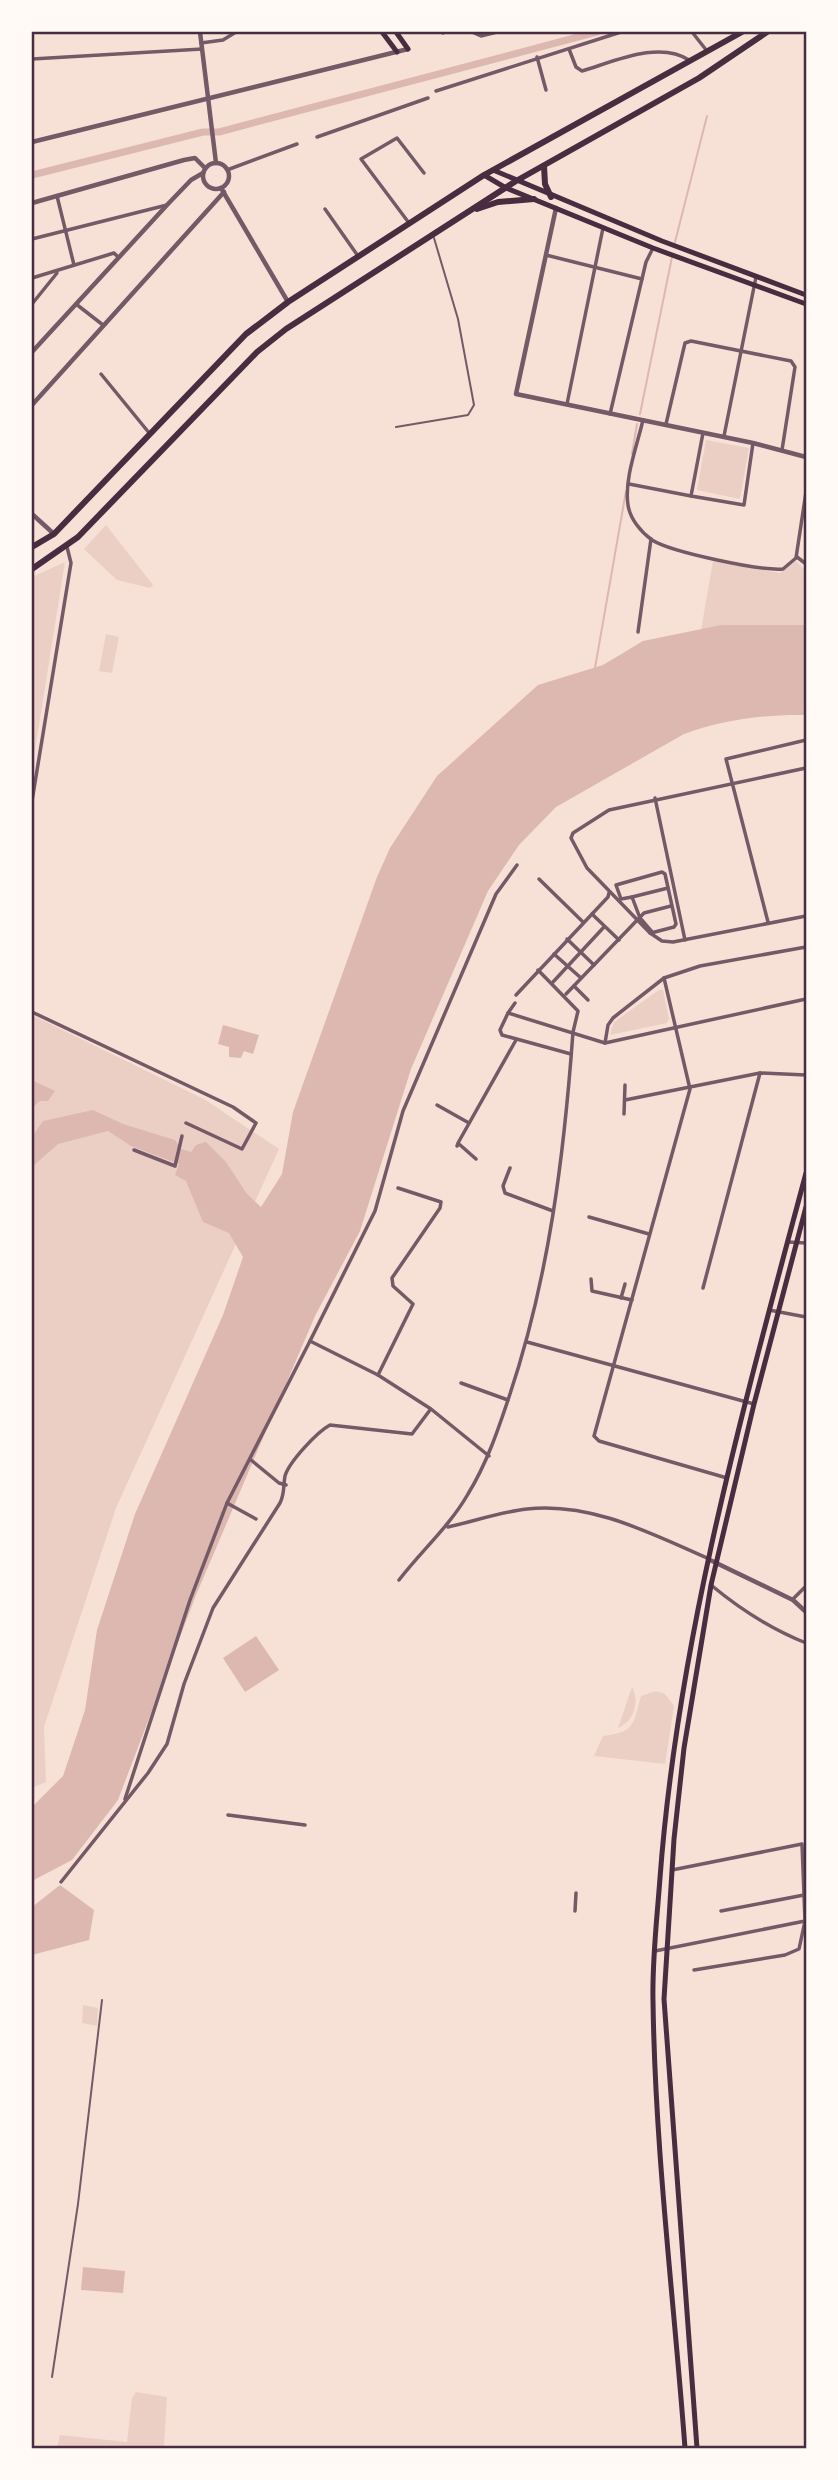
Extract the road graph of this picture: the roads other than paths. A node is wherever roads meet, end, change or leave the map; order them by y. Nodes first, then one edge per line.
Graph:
1 (200, 32) edge
2 (236, 32) edge
3 (382, 32) edge
4 (396, 32) edge
5 (472, 32) edge
6 (497, 32) edge
7 (621, 32) edge
8 (692, 32) edge
9 (742, 32) edge
10 (767, 32) edge
11 (201, 43) junction
12 (569, 48) junction
13 (202, 49) junction
14 (408, 49) joint
15 (707, 51) junction
16 (397, 52) junction
17 (537, 57) junction
18 (32, 59) edge
19 (691, 61) junction
20 (546, 90) dead end
21 (436, 91) dead end
22 (428, 98) dead end
23 (207, 100) junction
24 (317, 137) dead end
25 (32, 142) edge
26 (297, 144) dead end
27 (216, 163) junction
28 (544, 166) junction
29 (228, 170) junction
30 (493, 170) junction
31 (204, 171) junction
32 (424, 173) dead end
33 (484, 175) junction
34 (516, 181) junction
35 (506, 188) junction
36 (223, 190) junction
37 (57, 197) junction
38 (551, 197) junction
39 (534, 199) junction
40 (32, 203) edge
41 (167, 205) junction
42 (556, 207) junction
43 (325, 209) dead end
44 (469, 212) junction
45 (409, 223) junction
46 (603, 228) junction
47 (65, 231) junction
48 (433, 234) junction
49 (32, 239) edge
50 (653, 248) junction
51 (546, 255) junction
52 (118, 257) junction
53 (359, 257) junction
54 (74, 265) junction
55 (595, 267) junction
56 (58, 271) junction
57 (756, 277) junction
58 (32, 278) edge
59 (642, 279) junction
60 (754, 285) junction
61 (807, 295) edge
62 (288, 302) junction
63 (75, 303) junction
64 (32, 304) edge
65 (807, 304) edge
66 (104, 326) junction
67 (742, 350) junction
68 (32, 352) edge
69 (101, 374) dead end
70 (567, 404) junction
71 (32, 405) edge
72 (610, 414) junction
73 (643, 420) junction
74 (666, 425) junction
75 (396, 427) dead end
76 (703, 433) junction
77 (150, 434) junction
78 (724, 438) junction
79 (753, 443) junction
80 (782, 450) junction
81 (807, 457) edge
82 (629, 484) junction
83 (807, 492) edge
84 (691, 496) junction
85 (82, 505) junction
86 (32, 514) edge
87 (94, 517) junction
88 (54, 534) junction
89 (651, 539) junction
90 (32, 547) edge
91 (67, 547) junction
92 (797, 557) junction
93 (807, 564) edge
94 (32, 569) edge
95 (638, 632) dead end
96 (807, 740) edge
97 (807, 768) edge
98 (732, 783) junction
99 (655, 797) junction
100 (32, 801) edge
101 (517, 865) dead end
102 (539, 879) dead end
103 (668, 888) junction
104 (609, 893) junction
105 (632, 897) junction
106 (672, 906) junction
107 (592, 914) junction
108 (807, 916) edge
109 (639, 919) junction
110 (583, 922) junction
111 (768, 922) junction
112 (604, 927) junction
113 (651, 933) junction
114 (567, 939) junction
115 (619, 940) junction
116 (685, 940) junction
117 (807, 947) edge
118 (581, 953) junction
119 (554, 954) junction
120 (594, 965) junction
121 (568, 966) junction
122 (538, 970) junction
123 (581, 978) junction
124 (664, 978) junction
125 (553, 982) junction
126 (574, 986) junction
127 (516, 995) dead end
128 (566, 995) junction
129 (807, 999) edge
130 (588, 1000) dead end
131 (515, 1003) dead end
132 (32, 1012) edge
133 (508, 1013) junction
134 (677, 1026) junction
135 (573, 1032) junction
136 (516, 1040) junction
137 (605, 1043) junction
138 (571, 1054) junction
139 (760, 1073) junction
140 (807, 1075) edge
141 (625, 1085) dead end
142 (690, 1088) junction
143 (625, 1100) junction
144 (437, 1105) dead end
145 (624, 1114) dead end
146 (186, 1123) dead end
147 (469, 1123) junction
148 (182, 1136) dead end
149 (134, 1150) dead end
150 (476, 1159) dead end
151 (510, 1168) dead end
152 (807, 1173) edge
153 (398, 1188) dead end
154 (807, 1207) edge
155 (554, 1212) junction
156 (589, 1217) dead end
157 (649, 1234) junction
158 (788, 1242) junction
159 (807, 1243) edge
160 (797, 1244) junction
161 (591, 1279) dead end
162 (625, 1284) dead end
163 (703, 1288) dead end
164 (621, 1298) junction
165 (632, 1300) junction
166 (769, 1310) junction
167 (778, 1312) junction
168 (807, 1317) edge
169 (310, 1341) junction
170 (527, 1342) junction
171 (614, 1368) junction
172 (378, 1375) junction
173 (461, 1383) dead end
174 (508, 1400) junction
175 (745, 1401) junction
176 (754, 1404) junction
177 (431, 1409) junction
178 (489, 1456) junction
179 (251, 1460) junction
180 (727, 1478) junction
181 (286, 1485) junction
182 (227, 1503) junction
183 (256, 1519) dead end
184 (448, 1527) junction
185 (707, 1558) junction
186 (716, 1563) junction
187 (399, 1580) dead end
188 (711, 1585) junction
189 (807, 1586) edge
190 (793, 1600) junction
191 (807, 1612) edge
192 (807, 1643) edge
193 (124, 1803) junction
194 (228, 1815) dead end
195 (305, 1825) dead end
196 (672, 1870) junction
197 (61, 1882) dead end
198 (576, 1893) dead end
199 (804, 1895) junction
200 (575, 1911) dead end
201 (720, 1911) dead end
202 (805, 1921) edge
203 (655, 1951) junction
204 (666, 1951) junction
205 (694, 1970) dead end
206 (102, 2000) dead end
207 (52, 2377) dead end
208 (684, 2448) edge
209 (697, 2448) edge

1 - 11 street
2 - 11 street
3 - 16 main road
4 - 14 main road
5 - 6 street
7 - 12 street
8 - 15 street
9 - 15 main road
10 - 28 main road
11 - 13 street
12 - 17 street
12 - 19 street
13 - 18 street
13 - 23 street
14 - 16 street
15 - 19 main road
16 - 23 street
17 - 20 street
17 - 21 street
19 - 30 main road
22 - 24 street
23 - 25 street
23 - 27 street
26 - 29 street
27 - 29 street
27 - 31 street
28 - 34 main road
28 - 38 main road
29 - 36 street
30 - 33 main road
30 - 34 main road
31 - 36 street
31 - 37 street
31 - 41 street
32 - 45 street
33 - 35 main road
33 - 45 main road
34 - 35 main road
34 - 38 main road
35 - 39 main road
35 - 44 main road
36 - 62 street
36 - 66 street
37 - 40 street
37 - 47 street
38 - 57 main road
39 - 42 main road
39 - 44 main road
41 - 47 street
41 - 52 street
42 - 46 main road
42 - 51 street
43 - 53 street
44 - 48 main road
45 - 53 main road
46 - 50 main road
46 - 55 street
47 - 49 street
47 - 54 street
48 - 75 lane
48 - 87 main road
50 - 59 street
50 - 60 main road
51 - 55 street
51 - 70 street
52 - 54 street
52 - 63 street
53 - 62 main road
54 - 56 street
55 - 59 street
55 - 70 street
56 - 58 street
56 - 64 street
57 - 60 street
57 - 61 main road
59 - 72 street
60 - 65 main road
60 - 67 street
62 - 77 main road
63 - 66 street
63 - 68 street
66 - 71 street
67 - 74 street
67 - 78 street
67 - 80 street
69 - 77 street
70 - 72 street
72 - 73 street
73 - 74 street
73 - 82 street
74 - 76 street
76 - 78 street
76 - 84 street
77 - 85 main road
78 - 79 street
79 - 80 street
79 - 84 street
80 - 81 street
82 - 84 street
82 - 89 street
83 - 92 street
85 - 87 main road
85 - 88 main road
86 - 88 street
87 - 91 main road
88 - 90 main road
89 - 92 street
89 - 95 street
91 - 94 main road
91 - 100 street
92 - 93 street
96 - 98 street
97 - 98 street
98 - 99 street
98 - 111 street
99 - 104 street
99 - 116 street
101 - 169 street
102 - 110 street
103 - 105 street
103 - 105 street
103 - 106 street
104 - 107 street
104 - 109 street
105 - 109 street
106 - 109 street
106 - 113 street
107 - 110 street
107 - 112 street
108 - 111 street
109 - 113 street
109 - 115 street
110 - 114 street
111 - 116 street
112 - 115 street
112 - 118 street
113 - 116 street
114 - 118 street
114 - 119 street
115 - 120 street
117 - 124 street
118 - 120 street
118 - 121 street
119 - 121 street
119 - 122 street
120 - 123 street
121 - 123 street
121 - 125 street
122 - 125 street
122 - 127 street
123 - 126 street
124 - 134 street
124 - 137 street
125 - 128 street
126 - 128 street
126 - 130 street
128 - 135 street
129 - 134 street
131 - 133 street
132 - 146 street
133 - 135 street
133 - 136 street
134 - 137 street
134 - 142 street
135 - 137 street
135 - 138 street
136 - 138 street
136 - 147 street
138 - 155 street
139 - 140 street
139 - 142 street
139 - 163 street
141 - 143 street
142 - 143 street
142 - 157 street
143 - 145 street
144 - 147 street
147 - 150 street
148 - 149 street
151 - 155 street
152 - 158 main road
153 - 172 street
154 - 160 main road
155 - 170 street
156 - 157 street
157 - 165 street
158 - 160 street
158 - 166 main road
159 - 160 street
160 - 167 main road
161 - 164 street
162 - 164 street
164 - 165 street
165 - 171 street
166 - 167 street
166 - 175 main road
167 - 168 street
167 - 176 main road
169 - 172 street
169 - 179 street
170 - 171 street
170 - 174 street
171 - 175 street
171 - 180 street
172 - 177 street
173 - 174 street
174 - 178 street
175 - 176 street
175 - 180 main road
176 - 186 main road
177 - 178 street
177 - 181 street
178 - 184 street
179 - 181 street
179 - 182 street
180 - 185 main road
181 - 193 street
182 - 183 street
182 - 193 street
184 - 185 street
184 - 187 street
185 - 186 street
185 - 203 main road
186 - 188 main road
186 - 190 street
188 - 192 street
188 - 196 main road
189 - 190 street
190 - 191 street
193 - 197 street
194 - 195 street
196 - 199 street
196 - 204 main road
198 - 200 street
199 - 201 street
199 - 202 street
202 - 204 street
202 - 205 street
203 - 204 street
203 - 208 main road
204 - 209 main road
206 - 207 lane

